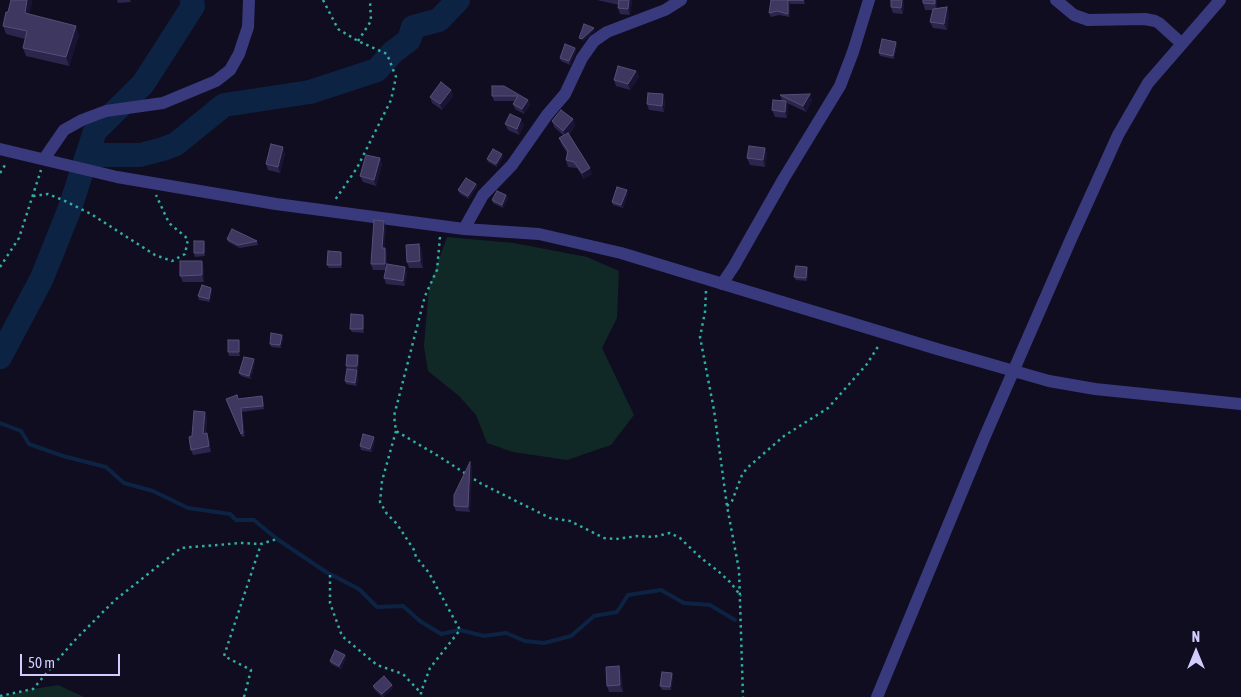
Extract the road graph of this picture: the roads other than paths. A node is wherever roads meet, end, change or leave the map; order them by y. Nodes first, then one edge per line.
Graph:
1 (249, 0) edge
2 (681, 0) edge
3 (869, 0) edge
4 (1056, 0) edge
5 (1220, 0) edge
6 (1181, 43) junction
7 (0, 149) edge
8 (50, 160) junction
9 (464, 229) junction
10 (722, 284) junction
11 (1015, 371) junction
12 (1241, 404) edge
13 (877, 697) edge

1 - 8 street
2 - 9 street
3 - 10 street
4 - 6 street
5 - 6 street
6 - 11 street
7 - 8 street
8 - 9 street
9 - 10 street
10 - 11 street
11 - 12 street
11 - 13 street

